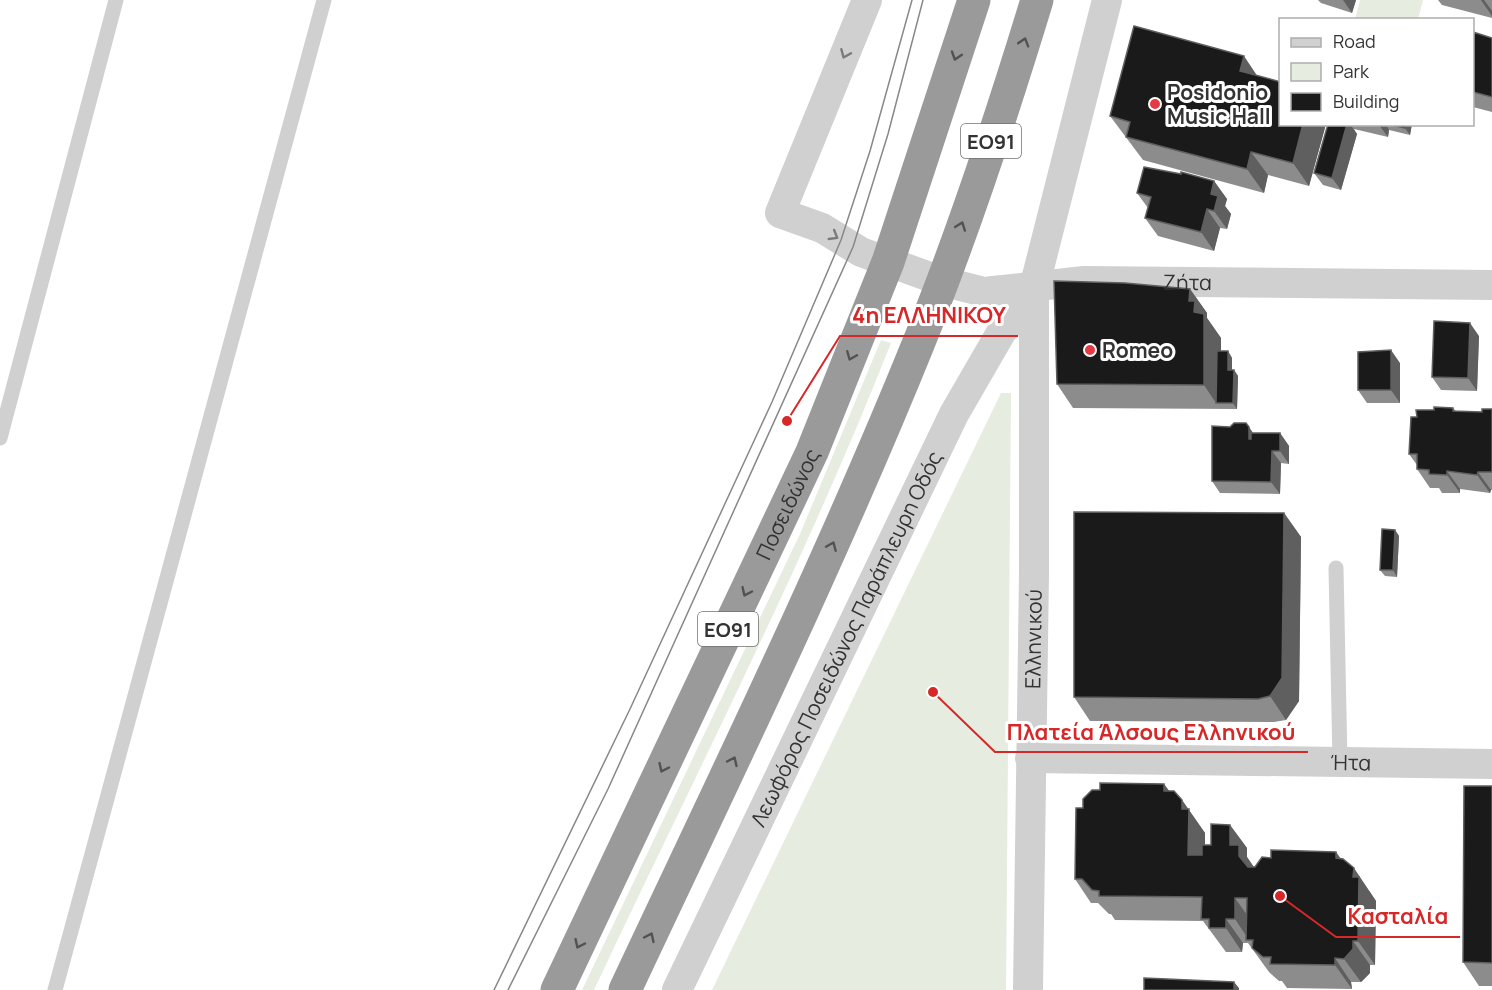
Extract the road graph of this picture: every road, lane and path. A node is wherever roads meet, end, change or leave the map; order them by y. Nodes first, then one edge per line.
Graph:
1 (116, 0) edge
2 (324, 0) edge
3 (867, 0) edge
4 (974, 0) edge
5 (1037, 0) edge
6 (1107, 0) edge
7 (888, 262) junction
8 (941, 281) junction
9 (1492, 285) edge
10 (1034, 293) junction
11 (0, 438) edge
12 (1336, 568) dead end
13 (1030, 758) junction
14 (1340, 762) junction
15 (1492, 764) edge
16 (55, 990) edge
17 (557, 990) edge
18 (624, 990) edge
19 (677, 990) edge
20 (1028, 990) edge

1 - 11 lane
2 - 16 lane
3 -> 7 street
4 -> 7 highway, Ποσειδώνος / ΕΟ91
8 -> 5 highway, ΕΟ91
6 - 10 street
7 - 8 street, Ζήτα
7 -> 17 highway, Ποσειδώνος / ΕΟ91
8 - 10 street, Ζήτα
18 -> 8 highway, ΕΟ91
9 - 10 street, Ζήτα
10 - 13 street, Ελληνικού
10 - 19 street, Λεωφόρος Ποσειδώνος Παράπλευρη Οδός
12 - 14 lane
13 - 14 street, Ήτα
13 - 20 street, Ελληνικού
14 - 15 street, Ήτα

